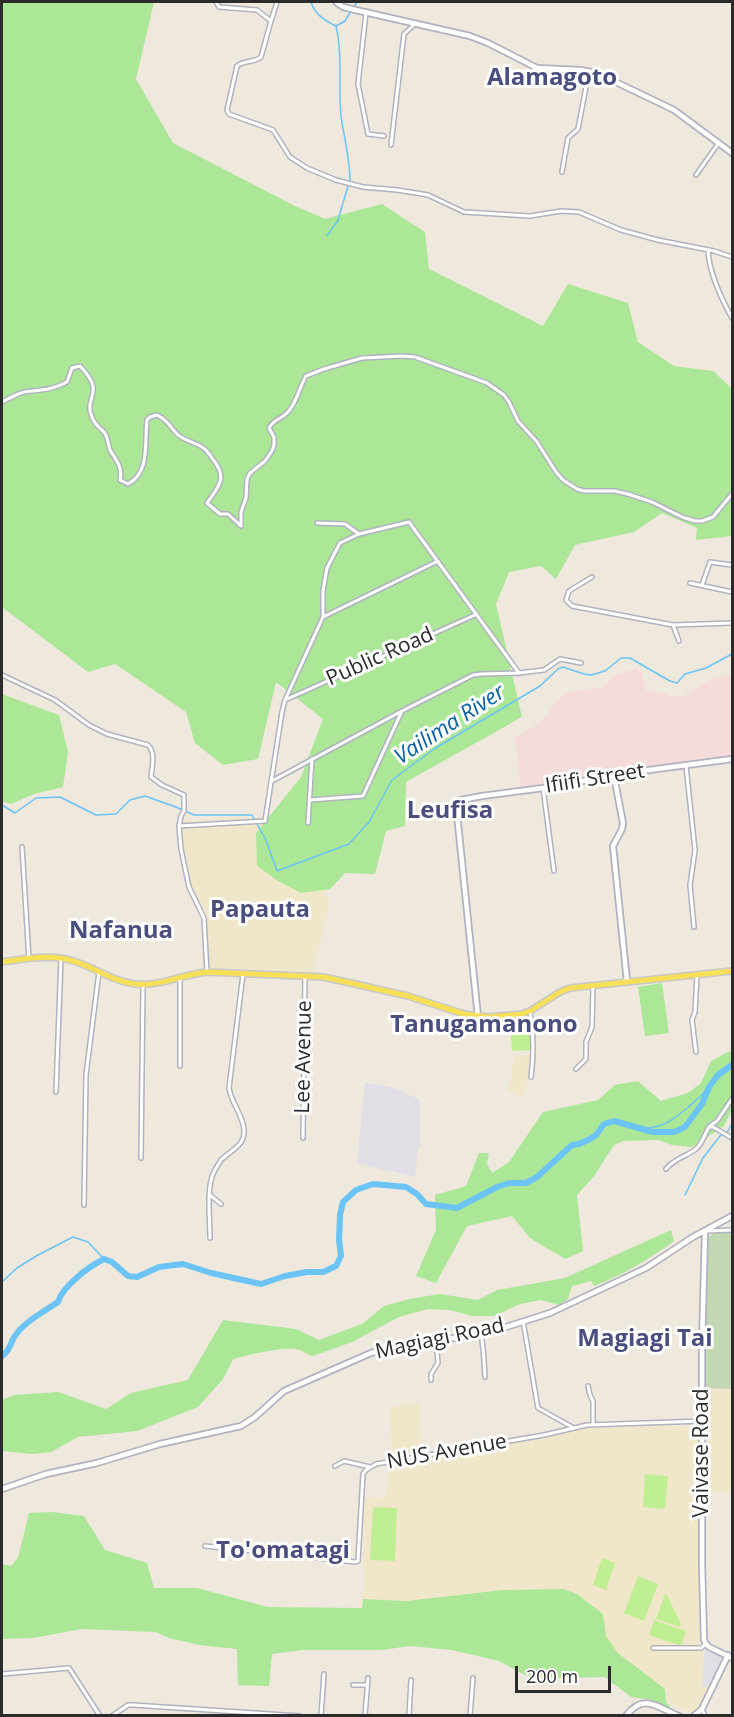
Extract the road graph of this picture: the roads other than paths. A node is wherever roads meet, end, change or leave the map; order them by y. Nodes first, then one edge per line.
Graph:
1 (216, 2) edge
2 (277, 2) edge
3 (336, 2) edge
4 (366, 13) junction
5 (272, 21) junction
6 (415, 24) junction
7 (589, 71) junction
8 (384, 136) dead end
9 (718, 144) junction
10 (391, 145) dead end
11 (732, 153) edge
12 (562, 172) dead end
13 (696, 175) dead end
14 (708, 249) junction
15 (732, 257) edge
16 (732, 318) edge
17 (2, 402) edge
18 (732, 494) edge
19 (317, 523) dead end
20 (359, 534) junction
21 (438, 561) junction
22 (732, 565) edge
23 (592, 577) dead end
24 (690, 583) dead end
25 (702, 585) junction
26 (732, 592) edge
27 (475, 615) junction
28 (323, 617) junction
29 (732, 623) edge
30 (673, 625) junction
31 (679, 641) dead end
32 (581, 663) dead end
33 (519, 673) junction
34 (2, 675) edge
35 (285, 700) junction
36 (402, 711) junction
37 (312, 759) junction
38 (732, 759) edge
39 (686, 766) junction
40 (614, 776) junction
41 (272, 782) junction
42 (543, 788) junction
43 (310, 800) junction
44 (308, 823) dead end
45 (179, 826) junction
46 (22, 847) dead end
47 (554, 871) dead end
48 (694, 927) dead end
49 (61, 958) junction
50 (29, 959) junction
51 (2, 962) edge
52 (732, 970) edge
53 (99, 972) junction
54 (207, 972) junction
55 (243, 974) junction
56 (697, 975) junction
57 (305, 976) junction
58 (180, 977) junction
59 (627, 981) junction
60 (143, 985) junction
61 (592, 985) junction
62 (530, 1011) junction
63 (478, 1017) junction
64 (696, 1052) dead end
65 (180, 1066) dead end
66 (576, 1069) dead end
67 (531, 1077) dead end
68 (56, 1092) dead end
69 (732, 1099) edge
70 (709, 1127) junction
71 (303, 1138) dead end
72 (731, 1138) edge
73 (141, 1158) dead end
74 (666, 1169) dead end
75 (210, 1196) junction
76 (221, 1204) dead end
77 (84, 1205) dead end
78 (732, 1216) edge
79 (732, 1230) edge
80 (705, 1231) junction
81 (210, 1238) dead end
82 (522, 1321) junction
83 (481, 1335) junction
84 (436, 1340) junction
85 (486, 1377) dead end
86 (431, 1380) dead end
87 (588, 1386) dead end
88 (703, 1421) junction
89 (593, 1425) junction
90 (574, 1428) junction
91 (335, 1466) dead end
92 (370, 1467) junction
93 (2, 1489) edge
94 (205, 1546) dead end
95 (706, 1644) junction
96 (653, 1648) dead end
97 (730, 1657) edge
98 (2, 1674) edge
99 (324, 1674) dead end
100 (368, 1678) dead end
101 (473, 1678) dead end
102 (411, 1680) dead end
103 (353, 1684) dead end
104 (367, 1685) junction
105 (702, 1709) junction
106 (217, 1710) junction
107 (248, 1714) edge
108 (277, 1715) edge
109 (100, 1716) edge
110 (112, 1716) edge
111 (217, 1716) edge
112 (300, 1716) edge
113 (321, 1716) edge
114 (365, 1716) edge
115 (409, 1716) edge
116 (470, 1716) edge
117 (626, 1716) edge
118 (679, 1716) edge
119 (694, 1716) edge
120 (705, 1716) edge

1 - 5 street
2 - 5 street
3 - 4 street
4 - 6 street
4 - 8 street
5 - 14 street
6 - 7 street
6 - 10 street
7 - 9 street
7 - 12 street
9 - 11 street
9 - 13 street
14 - 15 street
14 - 16 street
17 - 18 street
19 - 20 street
20 - 21 street, Public Road
20 - 28 street, Public Road
21 - 27 street, Public Road
21 - 28 street
22 - 25 street
23 - 30 street
24 - 25 street
25 - 26 street
27 - 33 street, Public Road
27 - 35 street, Public Road
28 - 35 street, Public Road
29 - 30 street
30 - 31 street
32 - 33 street
33 - 36 street
34 - 45 street
35 - 41 street, Public Road
36 - 37 street
36 - 43 street
37 - 41 street
37 - 43 street
38 - 39 street, Ifiifi Street
39 - 40 street, Ifiifi Street
39 - 48 street
40 - 42 street, Ifiifi Street
40 - 59 street
41 - 45 street, Public Road
42 - 47 street
42 - 63 street, Ifiifi Street
43 - 44 street
45 - 54 street
46 - 50 street
49 - 50 main road
49 - 53 main road
49 - 68 street
50 - 51 main road
52 - 56 main road
53 - 60 main road
53 - 77 street
54 - 55 main road
54 - 58 main road
55 - 57 main road
55 - 75 street
56 - 59 main road
56 - 64 street
57 - 63 main road
57 - 71 street, Lee Avenue
58 - 60 main road
58 - 65 street
59 - 61 main road
60 - 73 street
61 - 62 main road
61 - 66 street
62 - 63 main road
62 - 67 street
69 - 70 street
70 - 72 street
70 - 74 street
75 - 76 street
75 - 81 street
78 - 80 street, Magiagi Road
79 - 80 street
80 - 82 street, Magiagi Road
80 - 88 street, Vaivase Road
82 - 83 street, Magiagi Road
82 - 90 street
83 - 84 street, Magiagi Road
83 - 85 street
84 - 86 street
84 - 93 street, Magiagi Road
87 - 89 street
88 - 89 street, NUS Avenue
88 - 95 street, Vaivase Road
89 - 90 street, NUS Avenue
90 - 92 street, NUS Avenue
91 - 92 street
92 - 94 street, NUS Avenue
95 - 96 street
95 - 97 street
97 - 105 street
98 - 109 street
99 - 113 street
100 - 104 street
101 - 116 street
102 - 115 street
103 - 104 street
104 - 114 street
105 - 119 street
105 - 120 street
106 - 107 street
106 - 110 street
106 - 111 street
107 - 108 street
108 - 112 street
117 - 118 street

